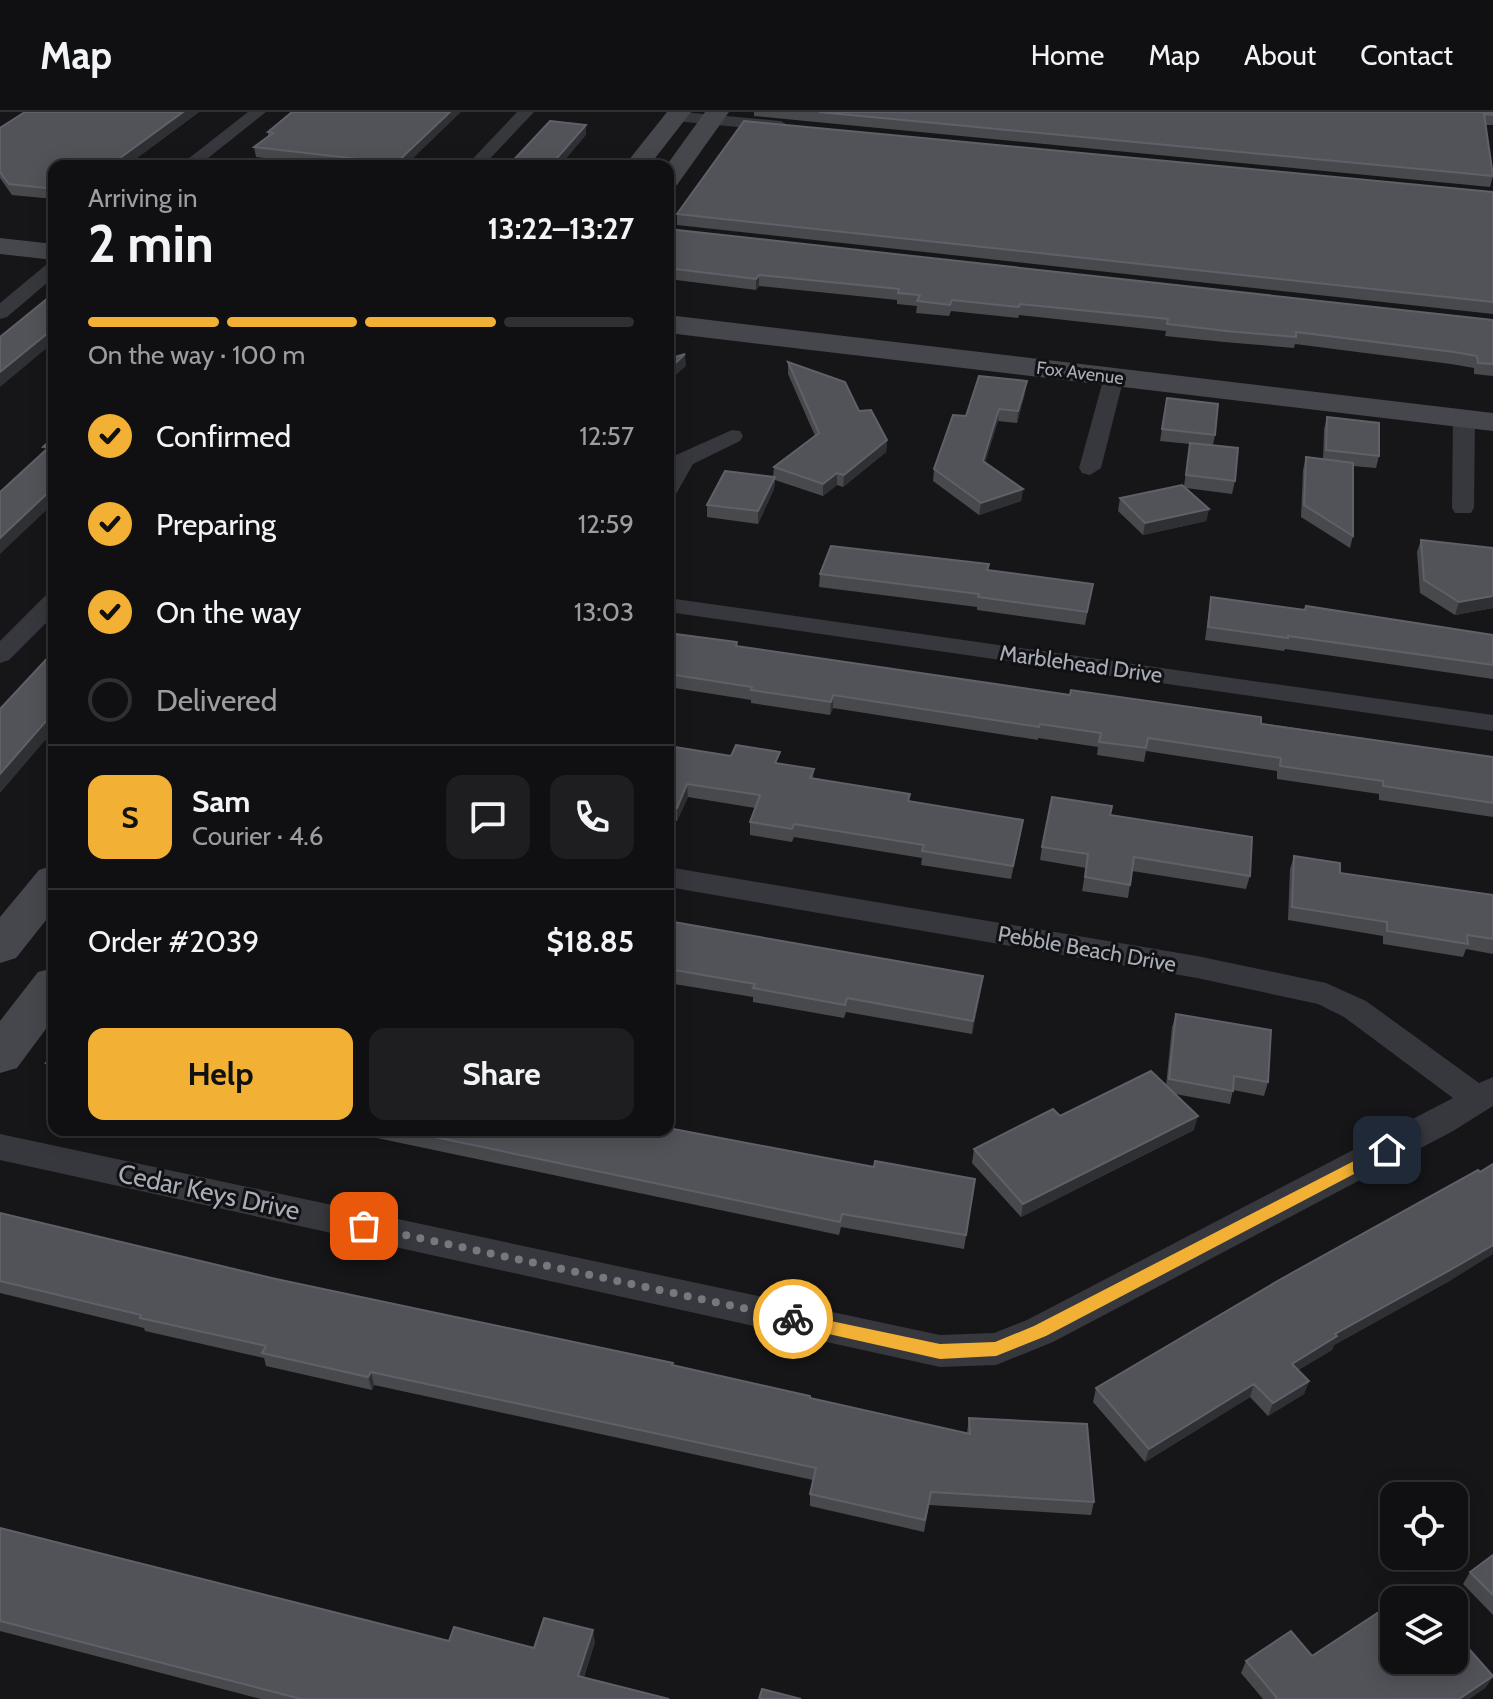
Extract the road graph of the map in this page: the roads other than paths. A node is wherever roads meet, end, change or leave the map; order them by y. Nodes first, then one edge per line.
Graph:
1 (258, 112) edge
2 (526, 112) edge
3 (677, 114) edge
4 (715, 116) edge
5 (800, 128) edge
6 (195, 160) edge
7 (480, 160) edge
8 (641, 160) edge
9 (674, 172) edge
10 (0, 246) edge
11 (48, 251) edge
12 (48, 273) edge
13 (0, 313) edge
14 (674, 325) edge
15 (1114, 377) junction
16 (1479, 421) edge
17 (732, 436) dead end
18 (1090, 468) dead end
19 (674, 478) edge
20 (1463, 508) dead end
21 (674, 606) edge
22 (48, 607) edge
23 (0, 655) edge
24 (1493, 723) edge
25 (674, 878) edge
26 (48, 887) edge
27 (0, 947) edge
28 (48, 992) edge
29 (0, 1055) edge
30 (1485, 1094) edge
31 (0, 1147) edge

1 - 6 street
2 - 7 street
3 - 4 street
3 - 8 main road
4 - 5 street
4 - 9 main road
10 - 11 main road
12 - 13 street
14 - 15 main road, Fox Avenue
15 - 16 main road, Fox Avenue
15 - 18 street
16 - 20 street
17 - 19 street
21 - 24 street, Marblehead Drive
22 - 23 street
25 - 30 street, Pebble Beach Drive
26 - 27 main road
28 - 29 main road
30 - 31 street, Cedar Keys Drive

